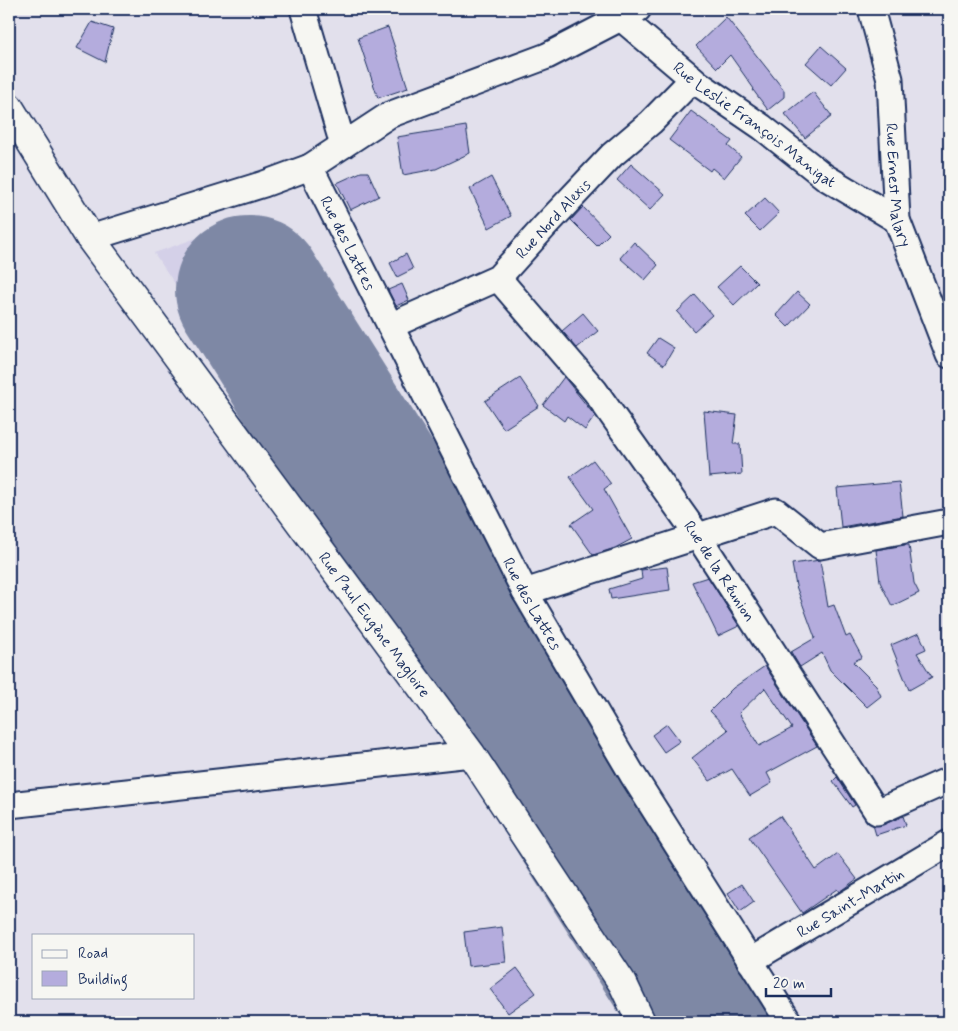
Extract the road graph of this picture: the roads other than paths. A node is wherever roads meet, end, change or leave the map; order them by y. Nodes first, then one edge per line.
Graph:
1 (303, 9) edge
2 (871, 9) edge
3 (630, 13) edge
4 (693, 79) junction
5 (9, 107) edge
6 (343, 144) junction
7 (310, 167) junction
8 (897, 220) junction
9 (90, 238) junction
10 (498, 278) junction
11 (390, 326) junction
12 (949, 355) edge
13 (949, 522) edge
14 (698, 536) junction
15 (525, 592) junction
16 (471, 754) junction
17 (949, 780) edge
18 (9, 805) edge
19 (949, 843) edge
20 (750, 961) junction
21 (641, 1022) edge
22 (788, 1022) edge

1 - 6 street
2 - 8 street, Rue Ernest Malary
3 - 4 street, Rue Leslie François Manigat
3 - 6 street
4 - 8 street, Rue Leslie François Manigat
4 - 10 street, Rue Nord Alexis
5 - 9 main road, Rue Paul Eugène Magloire
6 - 7 street
7 - 9 street
7 - 11 street, Rue des Lattes
8 - 12 street, Rue Ernest Malary
9 - 16 main road, Rue Paul Eugène Magloire
10 - 11 street, Rue Nord Alexis
10 - 14 street, Rue de la Réunion
11 - 15 street, Rue des Lattes
13 - 14 street
14 - 15 street
14 - 17 street, Rue de la Réunion
15 - 20 street, Rue des Lattes
16 - 18 street
16 - 21 main road, Rue Paul Eugène Magloire
19 - 20 street, Rue Saint-Martin
20 - 22 street, Rue des Lattes

